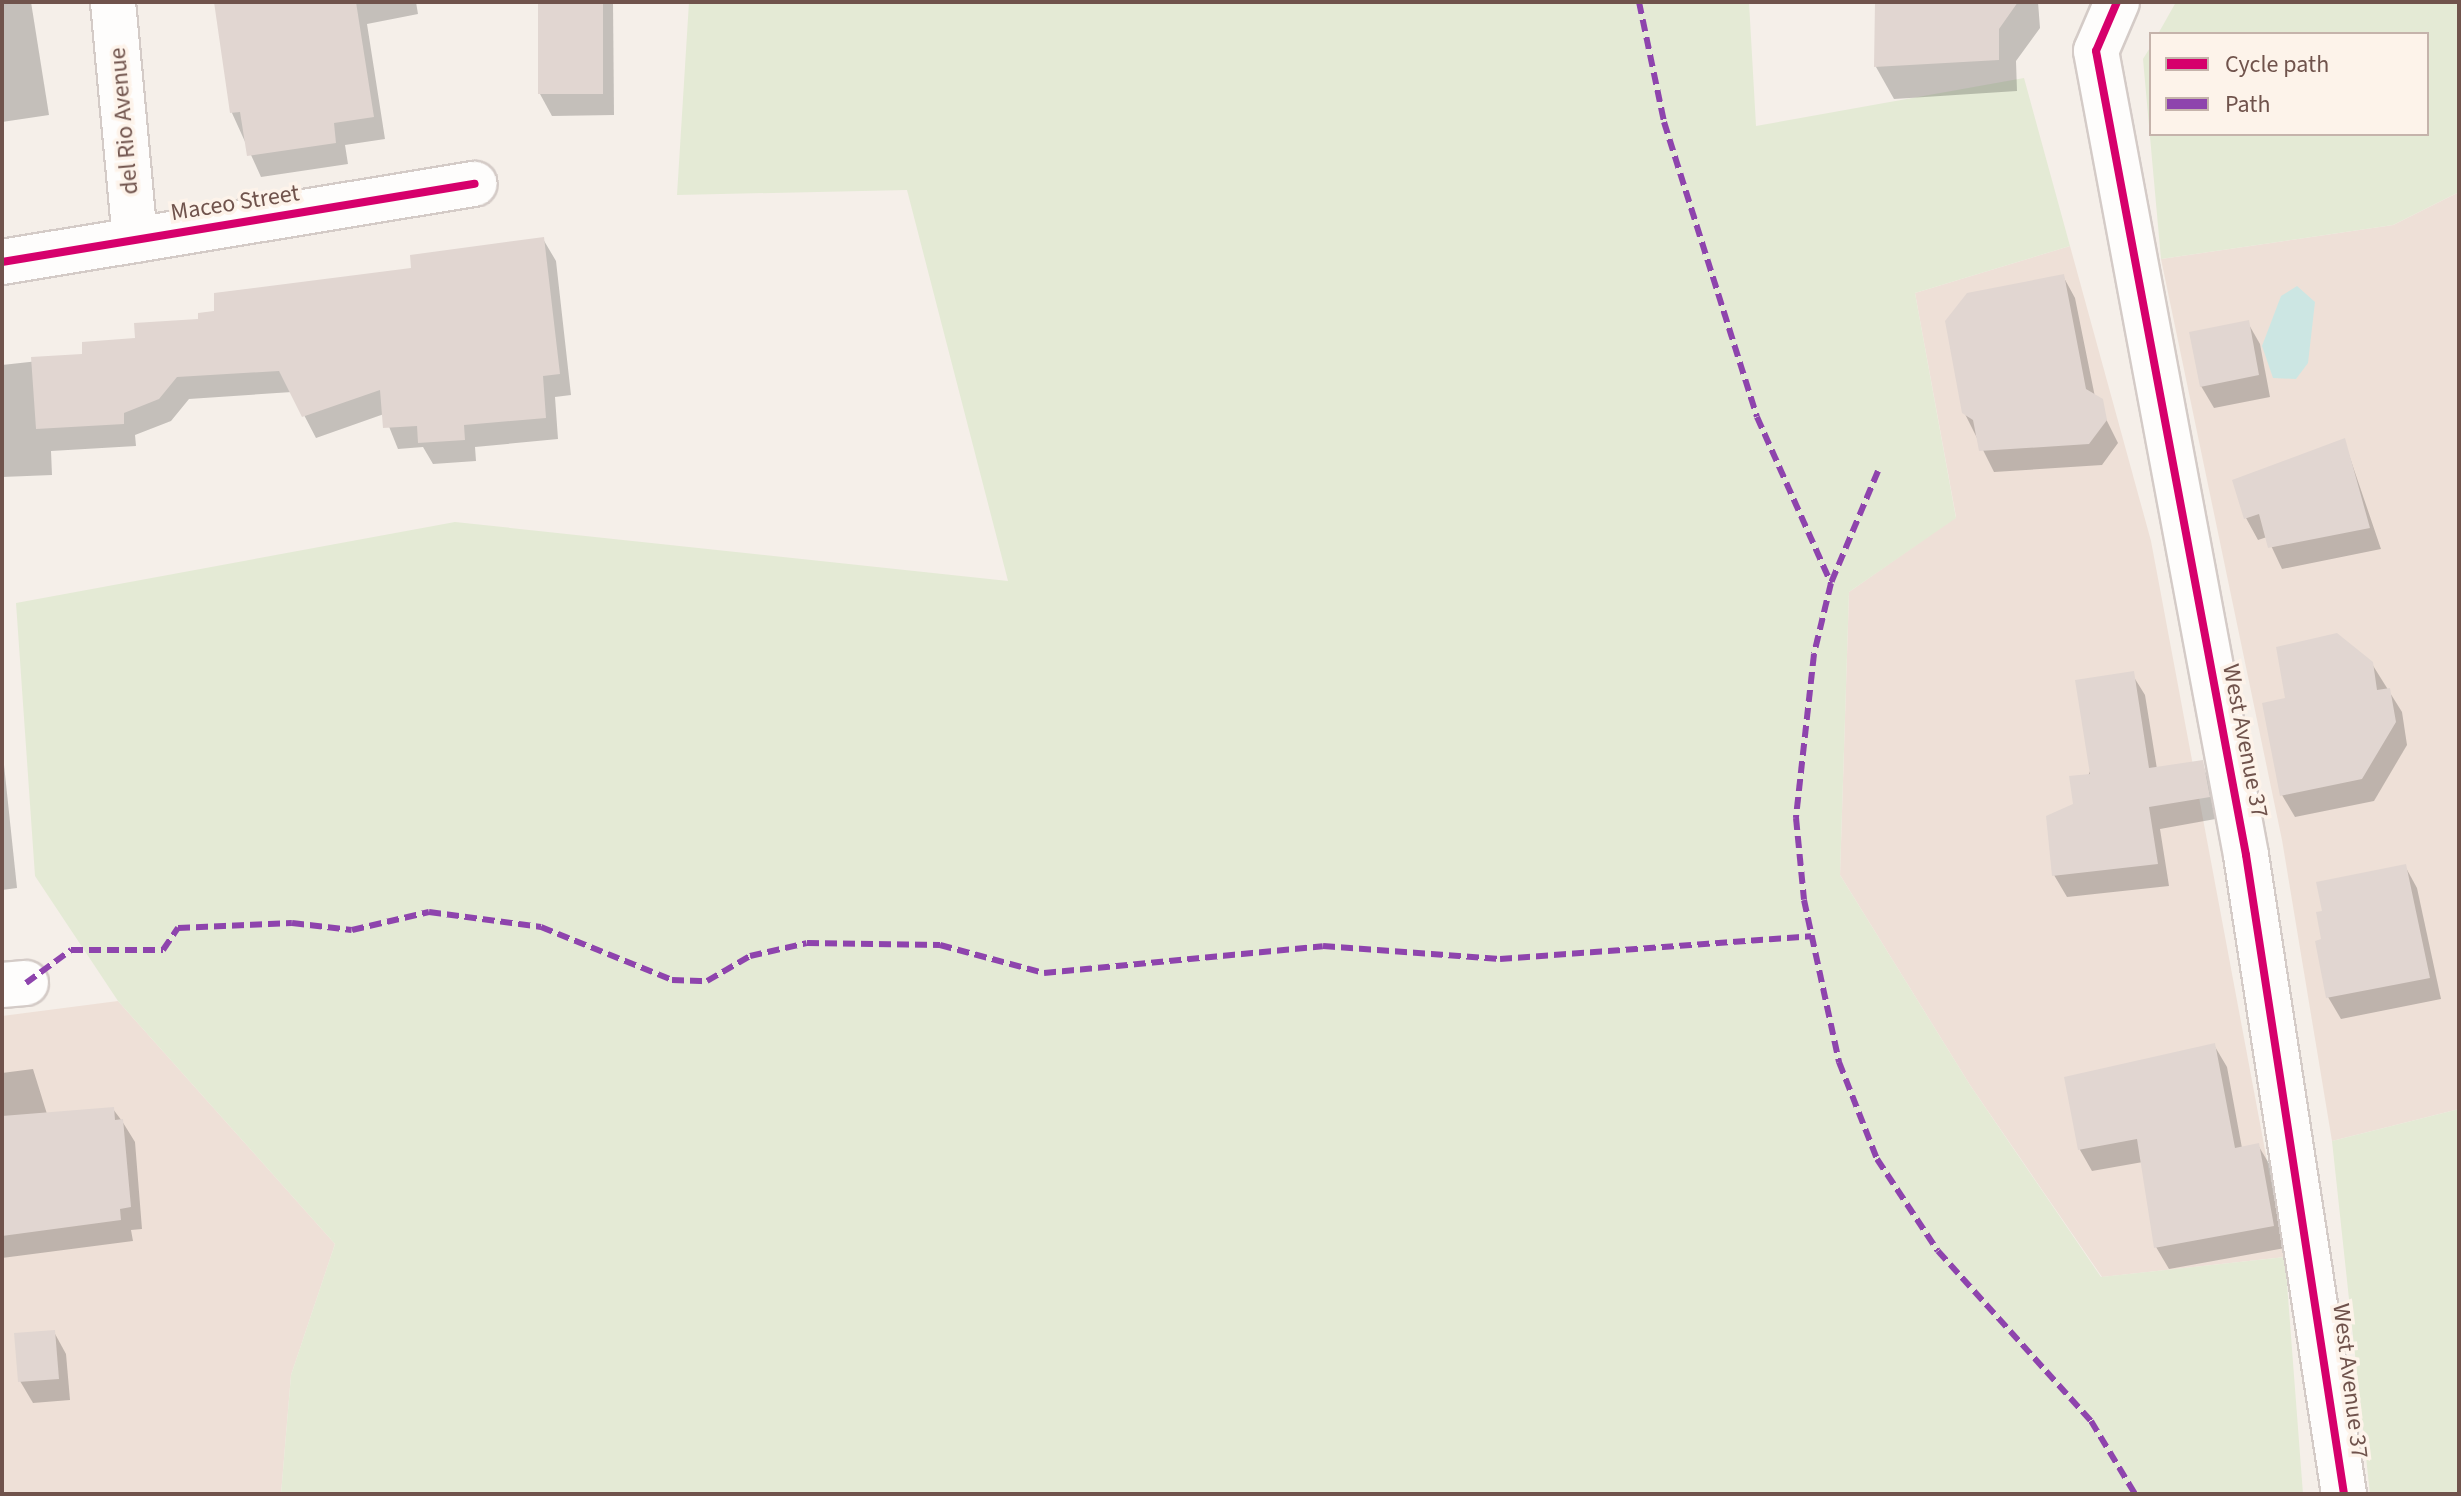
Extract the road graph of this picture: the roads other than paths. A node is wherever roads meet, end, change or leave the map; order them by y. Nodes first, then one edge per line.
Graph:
1 (113, 2) edge
2 (2117, 2) edge
3 (475, 184) dead end
4 (135, 240) junction
5 (2, 262) edge
6 (2344, 1494) edge

1 - 4 street, del Rio Avenue
2 - 6 street, West Avenue 37
3 - 4 street, Maceo Street
4 - 5 street, Maceo Street

